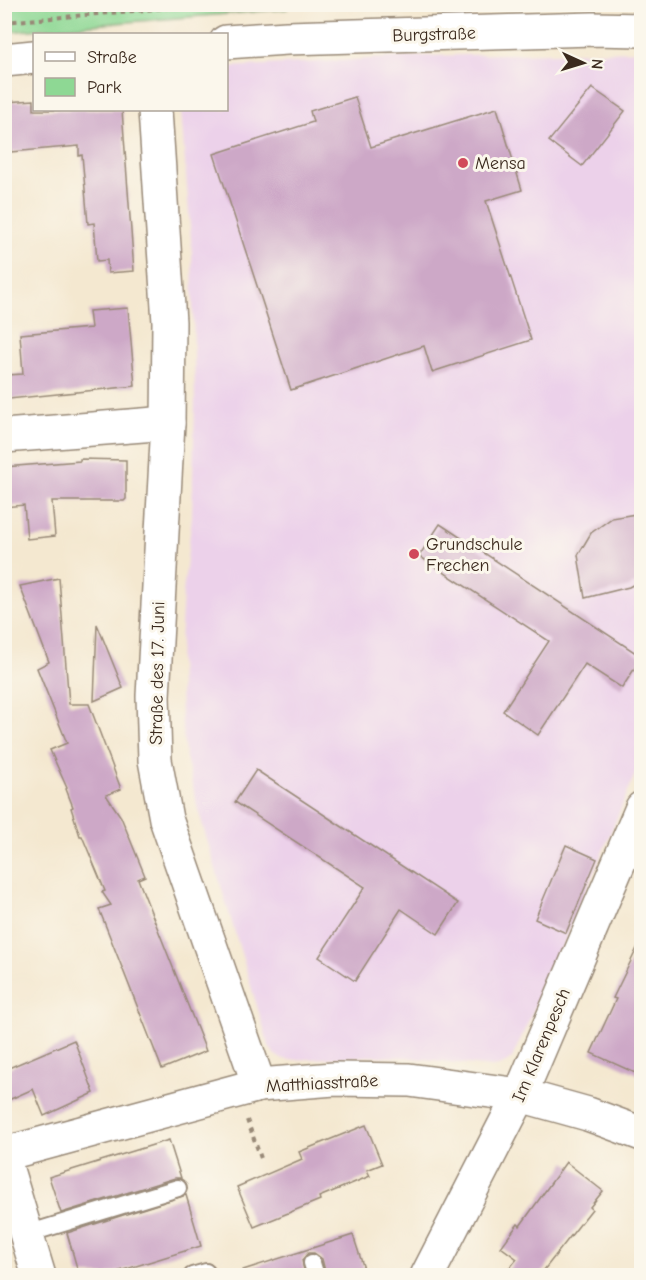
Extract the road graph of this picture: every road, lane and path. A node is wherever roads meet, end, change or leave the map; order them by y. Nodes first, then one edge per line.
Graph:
1 (215, 4) edge
2 (4, 22) edge
3 (642, 30) edge
4 (228, 42) edge
5 (33, 57) edge
6 (4, 60) edge
7 (155, 111) edge
8 (168, 423) junction
9 (4, 435) edge
10 (642, 808) edge
11 (248, 1089) junction
12 (520, 1095) junction
13 (642, 1134) edge
14 (4, 1154) edge
15 (4, 1160) edge
16 (262, 1161) dead end
17 (178, 1188) dead end
18 (27, 1234) junction
19 (39, 1275) edge
20 (427, 1275) edge

1 - 2 path
3 - 4 street, Burgstraße
5 - 6 street
7 - 8 street, Straße des 17. Juni
8 - 9 street
8 - 11 street, Straße des 17. Juni
10 - 12 street, Im Klarenpesch
11 - 12 street, Matthiasstraße
11 - 14 street, Matthiasstraße
11 - 16 path
12 - 13 street, Matthiasstraße
12 - 20 street, Im Klarenpesch
15 - 18 street
17 - 18 lane
18 - 19 street

